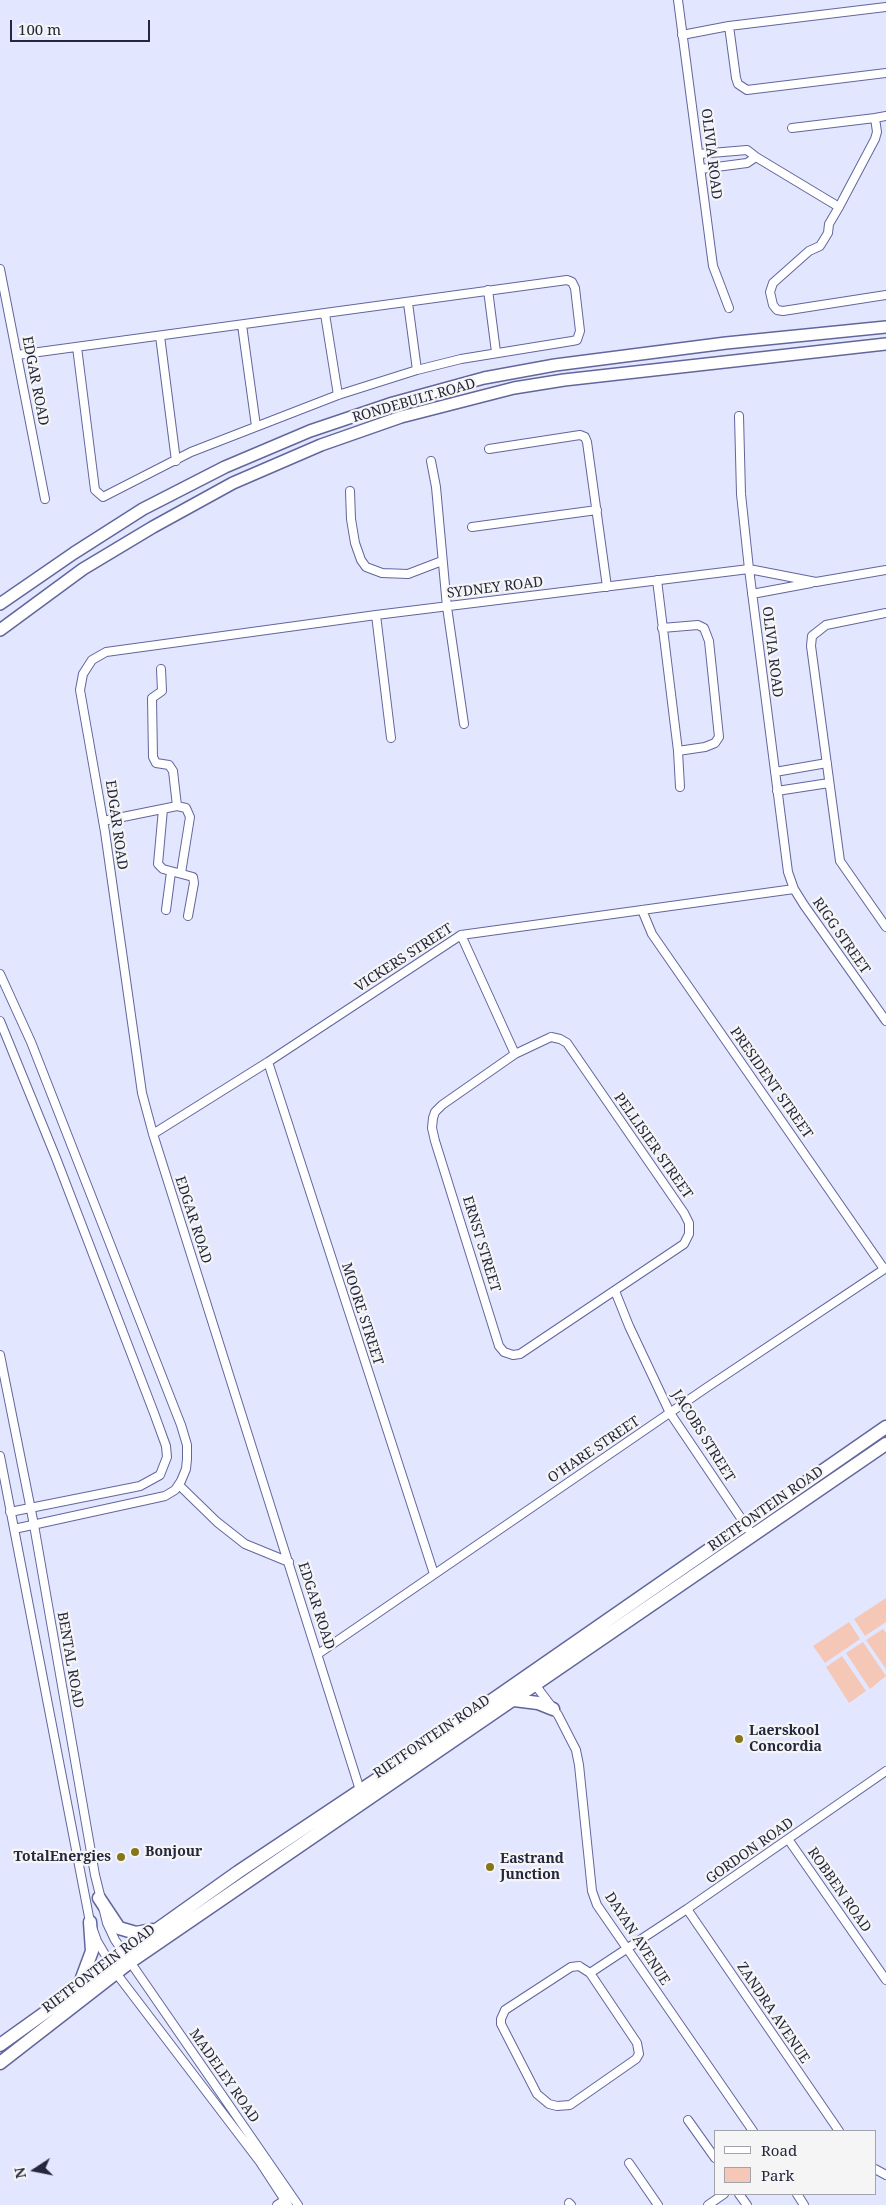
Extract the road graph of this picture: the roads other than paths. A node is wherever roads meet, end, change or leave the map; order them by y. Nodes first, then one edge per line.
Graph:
1 (678, 0) edge
2 (886, 7) edge
3 (729, 26) junction
4 (682, 35) junction
5 (886, 73) edge
6 (886, 116) edge
7 (875, 118) junction
8 (792, 128) dead end
9 (699, 154) junction
10 (756, 157) junction
11 (701, 169) junction
12 (839, 207) junction
13 (0, 268) edge
14 (488, 290) junction
15 (886, 295) edge
16 (408, 303) junction
17 (730, 308) dead end
18 (325, 314) junction
19 (242, 325) junction
20 (886, 326) edge
21 (160, 336) junction
22 (886, 344) edge
23 (77, 347) junction
24 (496, 352) junction
25 (17, 355) junction
26 (417, 370) junction
27 (338, 395) junction
28 (739, 416) dead end
29 (256, 426) junction
30 (489, 449) dead end
31 (176, 460) junction
32 (431, 461) dead end
33 (350, 491) dead end
34 (45, 499) dead end
35 (597, 510) junction
36 (472, 527) dead end
37 (442, 561) junction
38 (749, 570) junction
39 (886, 570) edge
40 (656, 580) junction
41 (816, 582) junction
42 (607, 587) junction
43 (752, 594) junction
44 (0, 604) edge
45 (447, 607) junction
46 (886, 613) edge
47 (376, 615) junction
48 (662, 628) junction
49 (0, 630) edge
50 (106, 652) joint
51 (161, 669) dead end
52 (464, 724) dead end
53 (391, 738) dead end
54 (678, 751) junction
55 (827, 764) junction
56 (775, 772) junction
57 (829, 783) junction
58 (680, 787) dead end
59 (777, 791) junction
60 (177, 806) junction
61 (163, 808) junction
62 (103, 821) junction
63 (171, 872) junction
64 (181, 874) junction
65 (794, 889) junction
66 (166, 910) dead end
67 (642, 910) junction
68 (188, 916) dead end
69 (886, 927) edge
70 (461, 935) junction
71 (0, 974) edge
72 (0, 1021) edge
73 (886, 1021) edge
74 (516, 1054) junction
75 (268, 1062) junction
76 (153, 1134) junction
77 (885, 1268) edge
78 (615, 1291) junction
79 (0, 1355) edge
80 (670, 1413) junction
81 (886, 1427) edge
82 (886, 1444) edge
83 (0, 1456) edge
84 (178, 1485) junction
85 (31, 1508) junction
86 (10, 1512) junction
87 (744, 1524) junction
88 (34, 1525) junction
89 (14, 1529) junction
90 (753, 1536) junction
91 (691, 1561) junction
92 (289, 1562) junction
93 (699, 1572) junction
94 (434, 1574) junction
95 (318, 1654) junction
96 (527, 1674) junction
97 (535, 1685) junction
98 (514, 1700) junction
99 (553, 1709) junction
100 (886, 1771) edge
101 (360, 1790) junction
102 (788, 1839) junction
103 (99, 1898) junction
104 (687, 1909) junction
105 (90, 1922) junction
106 (156, 1930) junction
107 (628, 1949) junction
108 (127, 1957) junction
109 (113, 1968) junction
110 (590, 1973) junction
111 (886, 1980) edge
112 (78, 1989) junction
113 (0, 2045) edge
114 (0, 2063) edge
115 (688, 2120) dead end
116 (752, 2130) edge
117 (838, 2130) edge
118 (714, 2157) edge
119 (629, 2163) dead end
120 (723, 2195) edge
121 (288, 2200) edge
122 (276, 2205) edge
123 (298, 2205) edge
124 (658, 2205) edge
125 (708, 2205) edge

1 - 4 street, OLIVIA ROAD
2 - 3 street
3 - 4 street
3 - 5 street
4 - 9 street, OLIVIA ROAD
6 - 7 street
7 - 8 street
7 - 12 street
9 - 10 street
9 - 11 street, OLIVIA ROAD
10 - 11 street
10 - 12 street
11 - 17 street, OLIVIA ROAD
12 - 15 street
13 - 25 street, EDGAR ROAD
14 - 16 street
14 - 24 street
14 - 24 street
16 - 18 street
16 - 26 street
18 - 19 street
18 - 27 street
19 - 21 street
19 - 29 street
20 - 44 main road, RONDEBULT ROAD
21 - 23 street
21 - 31 street
22 - 49 main road, RONDEBULT ROAD
23 - 25 street
23 - 31 street
24 - 26 street
25 - 34 street, EDGAR ROAD
26 - 27 street
27 - 29 street
28 - 38 street, OLIVIA ROAD
29 - 31 street
30 - 35 street
32 - 37 street
33 - 37 street
35 - 36 street
35 - 42 street
37 - 45 street
38 - 40 street, SYDNEY ROAD
38 - 41 street, SYDNEY ROAD
38 - 43 street, OLIVIA ROAD
39 - 41 street, SYDNEY ROAD
40 - 42 street, SYDNEY ROAD
40 - 48 street
41 - 43 street
42 - 45 street, SYDNEY ROAD
43 - 56 street, OLIVIA ROAD
45 - 47 street, SYDNEY ROAD
45 - 52 street
46 - 55 street
47 - 50 street, SYDNEY ROAD
47 - 53 street
48 - 54 street
48 - 54 street
50 - 62 street, EDGAR ROAD
51 - 60 street
54 - 58 street
55 - 56 street
55 - 57 street
56 - 59 street, OLIVIA ROAD
57 - 59 street
57 - 69 street
59 - 65 street, OLIVIA ROAD
60 - 61 street
60 - 64 street
61 - 62 street
61 - 63 street
62 - 76 street, EDGAR ROAD
63 - 64 street
63 - 66 street
64 - 68 street
65 - 67 street, VICKERS STREET
65 - 73 street, RIGG STREET
67 - 70 street, VICKERS STREET
67 - 77 street, PRESIDENT STREET
70 - 74 street
70 - 75 street, VICKERS STREET
71 - 84 street
72 - 85 street
74 - 78 street, PELLISIER STREET
74 - 78 street, ERNST STREET
75 - 76 street, VICKERS STREET
75 - 94 street, MOORE STREET
76 - 92 street, EDGAR ROAD
77 - 80 street, O'HARE STREET
78 - 80 street, JACOBS STREET
79 - 85 street, BENTAL ROAD
80 - 87 street, JACOBS STREET
80 - 94 street, O'HARE STREET
81 - 87 main road, RIETFONTEIN ROAD
82 - 90 main road, RIETFONTEIN ROAD
83 - 86 street
84 - 88 street
84 - 92 street
85 - 86 street
85 - 88 street, BENTAL ROAD
86 - 89 street
87 - 90 street, JACOBS STREET
87 - 91 main road, RIETFONTEIN ROAD
88 - 89 street
88 - 103 street, BENTAL ROAD
89 - 105 street
90 - 93 main road, RIETFONTEIN ROAD
91 - 93 main road
91 - 96 main road, RIETFONTEIN ROAD
92 - 95 street, EDGAR ROAD
93 - 97 main road, RIETFONTEIN ROAD
94 - 95 street, O'HARE STREET
95 - 101 street, EDGAR ROAD
96 - 97 street, DAYAN AVENUE
96 - 101 main road, RIETFONTEIN ROAD
97 - 98 main road, RIETFONTEIN ROAD
97 - 99 street, DAYAN AVENUE
98 - 99 main road
98 - 108 main road, RIETFONTEIN ROAD
99 - 107 street, DAYAN AVENUE
100 - 102 street, GORDON ROAD
101 - 106 main road, RIETFONTEIN ROAD
102 - 104 street, GORDON ROAD
102 - 111 street, ROBBEN ROAD
103 - 106 main road
103 - 108 street, BENTAL ROAD
104 - 107 street, GORDON ROAD
104 - 117 street, ZANDRA AVENUE
105 - 109 street
105 - 112 main road
106 - 108 main road, RIETFONTEIN ROAD
107 - 110 street, GORDON ROAD
107 - 116 street, DAYAN AVENUE
108 - 109 main road, RIETFONTEIN ROAD
108 - 121 street, MADELEY ROAD
109 - 112 main road, RIETFONTEIN ROAD
109 - 114 main road, RIETFONTEIN ROAD
109 - 121 street, MADELEY ROAD
110 - 110 street
112 - 113 main road, RIETFONTEIN ROAD
115 - 118 street
119 - 124 street
120 - 125 street
121 - 122 street
121 - 123 street, MADELEY ROAD

